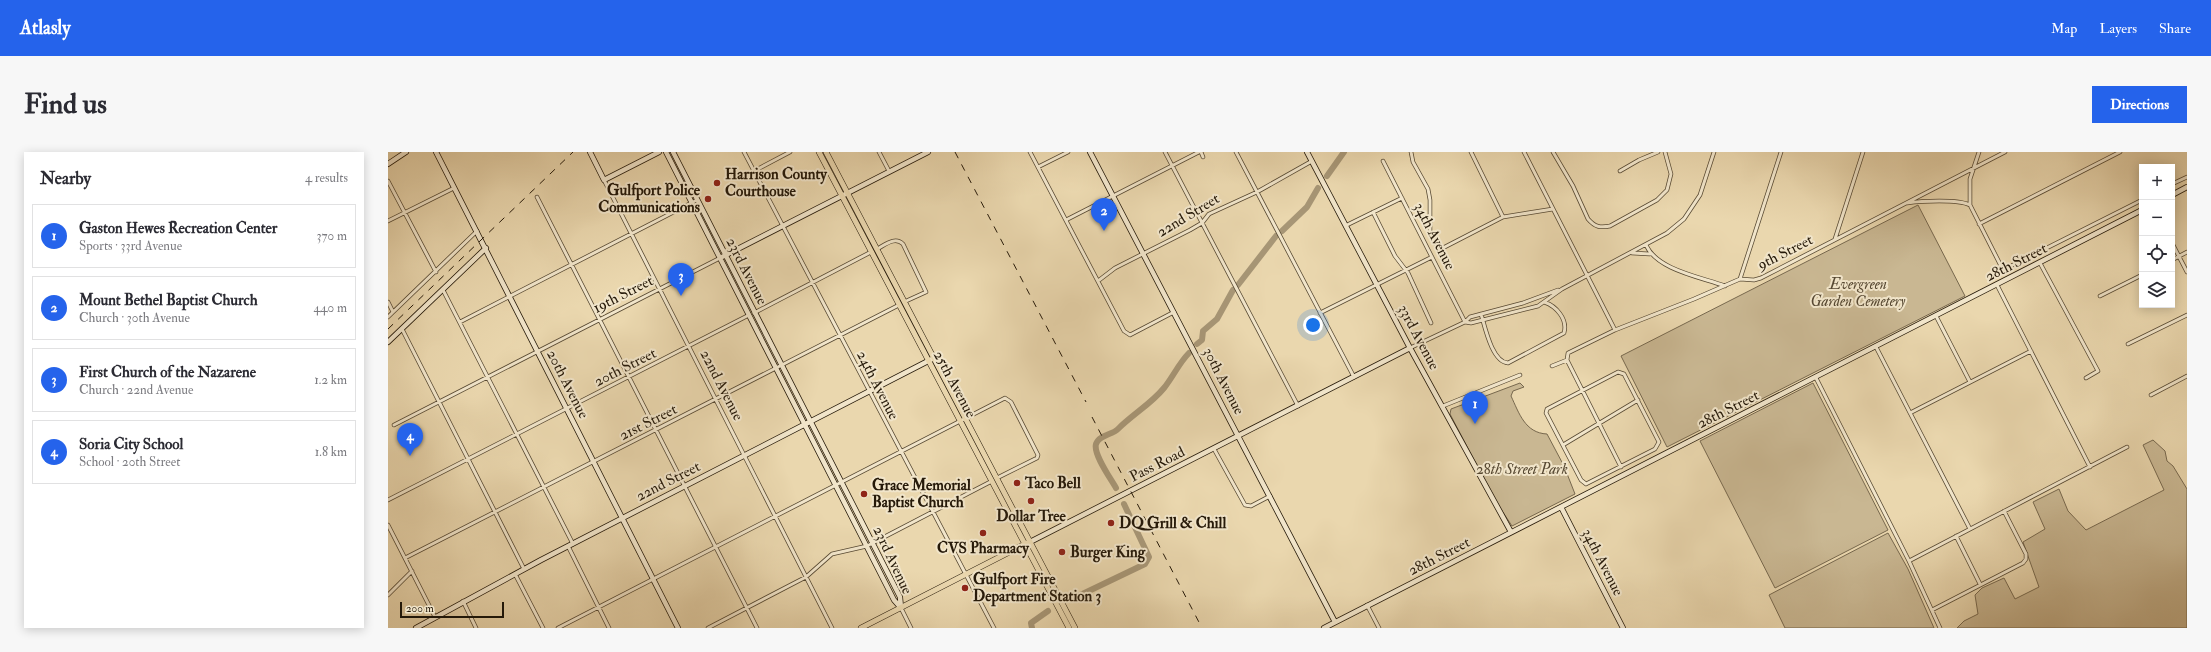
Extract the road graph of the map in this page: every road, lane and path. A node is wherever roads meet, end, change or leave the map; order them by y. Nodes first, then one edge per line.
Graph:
1 (406, 152) edge
2 (436, 152) edge
3 (590, 152) edge
4 (659, 152) edge
5 (666, 152) edge
6 (673, 152) edge
7 (744, 152) edge
8 (790, 152) edge
9 (819, 152) edge
10 (826, 152) edge
11 (879, 152) edge
12 (928, 152) edge
13 (1030, 152) edge
14 (1068, 152) edge
15 (1090, 152) edge
16 (1165, 152) edge
17 (1200, 152) edge
18 (1236, 152) edge
19 (1308, 152) edge
20 (1411, 152) edge
21 (1471, 152) edge
22 (1524, 152) edge
23 (1553, 152) edge
24 (1658, 152) edge
25 (1665, 152) edge
26 (1714, 152) edge
27 (1781, 152) edge
28 (1863, 152) edge
29 (1979, 152) edge
30 (2005, 152) edge
31 (2120, 152) edge
32 (1203, 157) dead end
33 (1312, 161) junction
34 (1383, 161) dead end
35 (388, 164) edge
36 (1172, 166) junction
37 (1038, 167) junction
38 (1973, 168) junction
39 (754, 171) junction
40 (888, 171) junction
41 (1620, 171) dead end
42 (2187, 176) edge
43 (604, 180) junction
44 (388, 181) edge
45 (2175, 182) edge
46 (455, 187) junction
47 (2187, 188) edge
48 (1257, 192) junction
49 (844, 194) junction
50 (2175, 194) edge
51 (1113, 196) junction
52 (537, 197) dead end
53 (1402, 198) junction
54 (697, 200) junction
55 (2139, 202) edge
56 (692, 203) junction
57 (1904, 204) junction
58 (1970, 205) junction
59 (1553, 209) junction
60 (405, 212) junction
61 (1372, 212) junction
62 (2139, 212) edge
63 (1502, 217) junction
64 (1066, 220) junction
65 (388, 221) edge
66 (1202, 223) junction
67 (1979, 224) junction
68 (1346, 225) junction
69 (782, 226) junction
70 (477, 231) junction
71 (631, 233) junction
72 (1835, 239) junction
73 (1646, 245) junction
74 (486, 248) junction
75 (2175, 249) edge
76 (874, 250) junction
77 (2187, 252) edge
78 (1630, 253) junction
79 (1143, 254) junction
80 (1651, 254) junction
81 (726, 255) junction
82 (2179, 256) junction
83 (1432, 257) junction
84 (720, 258) junction
85 (2175, 258) edge
86 (2040, 263) junction
87 (570, 264) junction
88 (1406, 270) junction
89 (436, 272) junction
90 (2187, 272) edge
91 (1588, 276) junction
92 (2139, 276) edge
93 (1740, 279) junction
94 (1098, 281) junction
95 (812, 283) junction
96 (1378, 284) junction
97 (1997, 285) junction
98 (1726, 286) junction
99 (660, 289) junction
100 (1562, 289) junction
101 (444, 290) junction
102 (926, 292) joint
103 (510, 296) junction
104 (2100, 296) dead end
105 (388, 302) edge
106 (1544, 302) junction
107 (902, 304) junction
108 (1511, 306) junction
109 (393, 312) junction
110 (755, 312) junction
111 (1174, 312) junction
112 (1320, 313) junction
113 (1513, 313) junction
114 (1481, 314) junction
115 (2187, 314) edge
116 (749, 315) junction
117 (1936, 316) junction
118 (388, 317) edge
119 (599, 320) junction
120 (1483, 320) junction
121 (460, 322) junction
122 (1465, 322) junction
123 (1431, 323) dead end
124 (402, 329) junction
125 (1615, 330) junction
126 (840, 336) junction
127 (388, 342) edge
128 (2128, 344) dead end
129 (689, 346) junction
130 (1876, 347) junction
131 (1410, 348) junction
132 (538, 351) junction
133 (2031, 351) junction
134 (931, 359) junction
135 (1567, 360) junction
136 (782, 366) junction
137 (1552, 366) dead end
138 (776, 369) junction
139 (1520, 375) dead end
140 (2187, 376) edge
141 (488, 377) junction
142 (628, 377) junction
143 (1354, 378) junction
144 (1816, 378) junction
145 (2086, 378) dead end
146 (1970, 382) junction
147 (1582, 390) junction
148 (869, 391) junction
149 (2151, 395) dead end
150 (716, 400) junction
151 (1638, 400) junction
152 (440, 402) junction
153 (1298, 406) junction
154 (1443, 406) junction
155 (567, 408) junction
156 (1910, 413) junction
157 (963, 420) junction
158 (810, 422) junction
159 (805, 424) junction
160 (1599, 424) junction
161 (394, 425) dead end
162 (655, 430) junction
163 (517, 434) junction
164 (1239, 437) junction
165 (1563, 445) junction
166 (2127, 447) dead end
167 (1214, 449) junction
168 (900, 452) junction
169 (744, 456) junction
170 (468, 460) junction
171 (594, 461) junction
172 (1621, 467) junction
173 (2090, 467) junction
174 (994, 480) junction
175 (841, 482) junction
176 (836, 485) junction
177 (544, 487) junction
178 (684, 487) junction
179 (1270, 496) junction
180 (388, 500) edge
181 (1561, 507) junction
182 (2004, 511) junction
183 (495, 512) junction
184 (933, 512) junction
185 (775, 516) junction
186 (623, 518) junction
187 (388, 525) edge
188 (1970, 529) junction
189 (1511, 532) junction
190 (1956, 536) junction
191 (872, 543) junction
192 (1028, 543) junction
193 (573, 544) junction
194 (568, 546) junction
195 (867, 546) junction
196 (715, 547) junction
197 (406, 558) junction
198 (1909, 561) junction
199 (524, 569) junction
200 (412, 571) junction
201 (515, 574) junction
202 (967, 574) junction
203 (806, 577) junction
204 (653, 580) junction
205 (1980, 584) junction
206 (388, 595) edge
207 (463, 601) junction
208 (1367, 605) junction
209 (598, 608) junction
210 (746, 608) junction
211 (901, 608) junction
212 (1932, 610) junction
213 (435, 617) junction
214 (1336, 622) junction
215 (416, 628) edge
216 (476, 628) edge
217 (543, 628) edge
218 (558, 628) edge
219 (609, 628) edge
220 (678, 628) edge
221 (708, 628) edge
222 (757, 628) edge
223 (832, 628) edge
224 (861, 628) edge
225 (911, 628) edge
226 (994, 628) edge
227 (1069, 628) edge
228 (1075, 628) edge
229 (1324, 628) edge
230 (1379, 628) edge
231 (1623, 628) edge
232 (1940, 628) edge

1 - 35 street
2 - 46 street, 20th Avenue
3 - 43 street, 22nd Avenue
4 - 43 street
5 - 56 street, 23rd Avenue
6 - 54 street, 23rd Avenue
7 - 39 street, 24th Avenue
8 - 39 street
9 - 49 main road, 25th Avenue
10 - 49 main road, 25th Avenue
11 - 40 street
12 - 40 street, 19th Street
13 - 37 street
14 - 37 street
15 - 51 street, 30th Avenue
16 - 36 street
17 - 32 street
17 - 36 street
18 - 48 street
19 - 33 street, 33rd Avenue
20 - 63 street
21 - 63 street
22 - 59 street
23 - 25 street
24 - 41 street
26 - 73 street
27 - 93 street
28 - 72 street
29 - 38 street
30 - 38 street, 9th Street
31 - 67 street
33 - 48 street, 22nd Street
33 - 68 street, 33rd Avenue
34 - 53 street, 34th Avenue
36 - 51 street
36 - 66 street
37 - 64 street
38 - 57 street, 9th Street
38 - 58 street
39 - 69 street, 24th Avenue
40 - 49 street, 19th Street
42 - 45 street
43 - 71 street, 22nd Avenue
44 - 60 street
46 - 60 street
46 - 70 street, 20th Avenue
47 - 50 street
48 - 66 street, 22nd Street
48 - 112 street
49 - 69 street, 19th Street
49 - 76 main road, 25th Avenue
51 - 64 street
51 - 79 street, 30th Avenue
52 - 87 street
53 - 61 street
53 - 83 street, 34th Avenue
54 - 56 street
54 - 81 street, 23rd Avenue
55 - 67 street
56 - 71 street
56 - 84 street, 23rd Avenue
57 - 58 street
57 - 72 street, 9th Street
58 - 67 street
59 - 63 street
59 - 91 street
60 - 65 street
60 - 89 street
61 - 68 street
61 - 88 street
62 - 86 street, 28th Street
64 - 94 street
66 - 79 street, 22nd Street
66 - 153 street
68 - 96 street, 33rd Avenue
69 - 81 street, 19th Street
69 - 95 street, 24th Avenue
70 - 74 street, 20th Avenue
70 - 89 street
71 - 87 street
71 - 99 street, 22nd Avenue
72 - 93 street, 9th Street
73 - 78 street
73 - 80 street
74 - 101 street
74 - 103 street, 20th Avenue
75 - 82 street
76 - 95 street, 20th Street
76 - 102 street, 20th Street
76 - 107 main road, 25th Avenue
77 - 82 street
78 - 80 street
78 - 91 street
79 - 94 street, 22nd Street
79 - 111 street, 30th Avenue
80 - 98 street
81 - 84 street, 19th Street
81 - 110 street, 23rd Avenue
82 - 85 street
82 - 90 street
83 - 88 street
83 - 122 street, 34th Avenue
84 - 99 street, 19th Street
84 - 116 street, 23rd Avenue
86 - 97 street, 28th Street
86 - 145 street
87 - 103 street
87 - 119 street
88 - 96 street
88 - 123 street
89 - 109 street
91 - 100 street
91 - 125 street
92 - 104 street
93 - 98 street, 9th Street
94 - 111 street
95 - 110 street, 20th Street
95 - 126 street, 24th Avenue
96 - 112 street
96 - 131 street, 33rd Avenue
97 - 117 street, 28th Street
97 - 133 street
98 - 125 street, 9th Street
99 - 119 street, 19th Street
99 - 129 street, 22nd Avenue
100 - 106 street
100 - 108 street, Pass Road
101 - 121 street
101 - 124 street
102 - 107 street, 21st Street
103 - 121 street
103 - 132 street, 20th Avenue
105 - 109 street
106 - 113 street
106 - 120 street
107 - 126 street, 21st Street
107 - 134 main road, 25th Avenue
108 - 113 street
108 - 114 street, Pass Road
109 - 118 street
110 - 116 street, 20th Street
110 - 136 street, 23rd Avenue
111 - 164 street, 30th Avenue
112 - 143 street
113 - 120 street
114 - 120 street
114 - 122 street, Pass Road
115 - 128 street
116 - 129 street, 20th Street
116 - 138 street, 23rd Avenue
117 - 130 street, 28th Street
117 - 146 street
119 - 132 street, 19th Street
119 - 142 street
120 - 122 street
121 - 141 street
122 - 131 street, Pass Road
124 - 127 street
124 - 152 street
125 - 135 street, 9th Street
126 - 136 street, 21st Street
126 - 148 street, 24th Avenue
129 - 142 street, 20th Street
129 - 150 street, 22nd Avenue
130 - 144 street, 28th Street
130 - 156 street
131 - 143 street, Pass Road
131 - 154 street, 33rd Avenue
132 - 141 street, 19th Street
132 - 155 street, 20th Avenue
133 - 146 street
133 - 173 street
134 - 148 street, 22nd Street
134 - 157 main road, 25th Avenue
135 - 137 street, 9th Street
135 - 147 street
136 - 138 street, 21st Street
136 - 158 street, 23rd Avenue
138 - 150 street, 21st Street
138 - 159 street, 23rd Avenue
139 - 154 street
140 - 149 street
141 - 152 street, 19th Street
141 - 163 street
142 - 155 street, 20th Street
142 - 162 street
143 - 153 street, Pass Road
144 - 181 street, 28th Street
144 - 198 street
146 - 156 street
147 - 151 street
147 - 160 street
147 - 165 street
148 - 158 street, 22nd Street
148 - 168 street, 24th Avenue
150 - 162 street, 21st Street
150 - 169 street, 22nd Avenue
151 - 160 street
151 - 172 street
152 - 161 street, 19th Street
152 - 170 street
153 - 164 street, Pass Road
154 - 189 street, 33rd Avenue
155 - 163 street, 20th Street
155 - 171 street, 20th Avenue
156 - 188 street
157 - 168 street
157 - 174 main road, 25th Avenue
157 - 174 street
158 - 159 street, 22nd Street
158 - 175 street, 23rd Avenue
159 - 169 street, 22nd Street
159 - 176 street, 23rd Avenue
160 - 165 street
160 - 172 street
162 - 171 street, 21st Street
162 - 178 street
163 - 170 street, 20th Street
163 - 177 street
164 - 167 street, Pass Road
164 - 179 street, 30th Avenue
165 - 172 street
166 - 173 street
167 - 179 street
167 - 192 street, Pass Road
168 - 175 street
168 - 184 street, 24th Avenue
169 - 178 street, 22nd Street
169 - 185 street, 22nd Avenue
170 - 180 street, 20th Street
170 - 183 street
171 - 177 street, 21st Street
171 - 186 street, 20th Avenue
173 - 182 street
174 - 184 street
174 - 192 main road, 25th Avenue
175 - 176 street
175 - 191 street, 23rd Avenue
176 - 185 street
176 - 195 street, 23rd Avenue
177 - 183 street, 21st Street
177 - 193 street
178 - 186 street, 22nd Street
178 - 196 street
179 - 214 street, 30th Avenue
181 - 189 street, 28th Street
181 - 231 street, 34th Avenue
182 - 188 street
182 - 205 street
183 - 197 street, 21st Street
183 - 199 street
184 - 191 street
184 - 202 street, 24th Avenue
185 - 196 street
185 - 203 street, 22nd Avenue
186 - 193 street, 22nd Street
186 - 204 street, 20th Avenue
187 - 197 street
188 - 190 street
189 - 208 street, 28th Street
190 - 198 street
190 - 205 street
191 - 195 street
191 - 211 street, 23rd Avenue
192 - 202 main road, Pass Road
192 - 227 main road, 25th Avenue
192 - 228 main road, 25th Avenue
193 - 194 street, 22nd Street
194 - 199 street, 22nd Street
194 - 209 street
195 - 203 street
195 - 211 street, 23rd Avenue
196 - 204 street
196 - 210 street
197 - 200 street
198 - 212 street
199 - 201 street, 22nd Street
200 - 206 street
200 - 213 street
201 - 207 street, 22nd Street
201 - 217 street
202 - 211 main road, Pass Road
202 - 226 street, 24th Avenue
203 - 210 street
203 - 223 street, 22nd Avenue
204 - 209 street
204 - 220 street, 20th Avenue
205 - 212 street
207 - 213 street, 22nd Street
207 - 216 street
208 - 214 street, 28th Street
208 - 230 street
209 - 218 street
209 - 219 street
210 - 221 street
210 - 222 street
211 - 224 main road, Pass Road
211 - 225 street
212 - 232 street
213 - 215 street, 22nd Street
214 - 229 street, 28th Street

